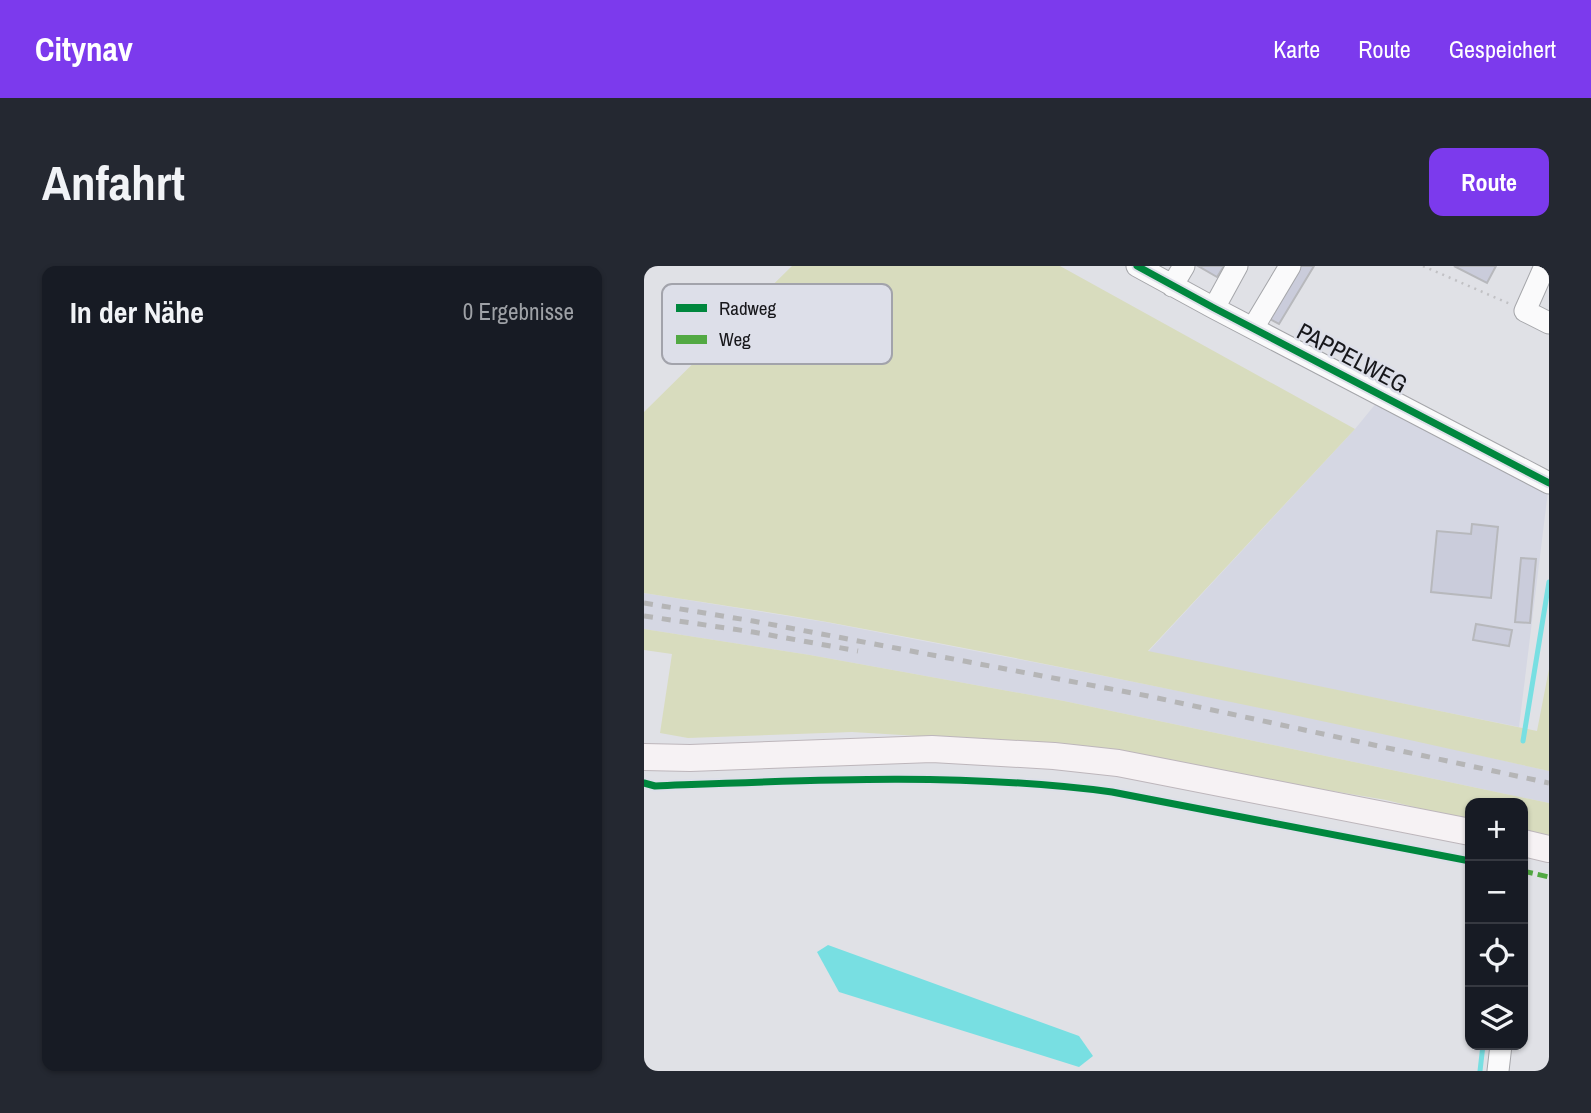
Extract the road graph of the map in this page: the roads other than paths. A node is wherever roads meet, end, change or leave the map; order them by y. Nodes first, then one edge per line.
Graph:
1 (1137, 266) edge
2 (1184, 266) edge
3 (1237, 266) edge
4 (1290, 266) edge
5 (1545, 266) edge
6 (1172, 286) junction
7 (1214, 308) junction
8 (1549, 323) edge
9 (1253, 328) junction
10 (1549, 483) edge
11 (644, 757) edge
12 (1465, 831) edge
13 (1500, 1050) edge
14 (1498, 1071) edge

1 - 6 street, PAPPELWEG
2 - 6 street
3 - 7 street
4 - 9 street
5 - 8 street
6 - 7 street, PAPPELWEG
7 - 9 street, PAPPELWEG
9 - 10 street, PAPPELWEG
11 - 12 main road
13 - 14 street

